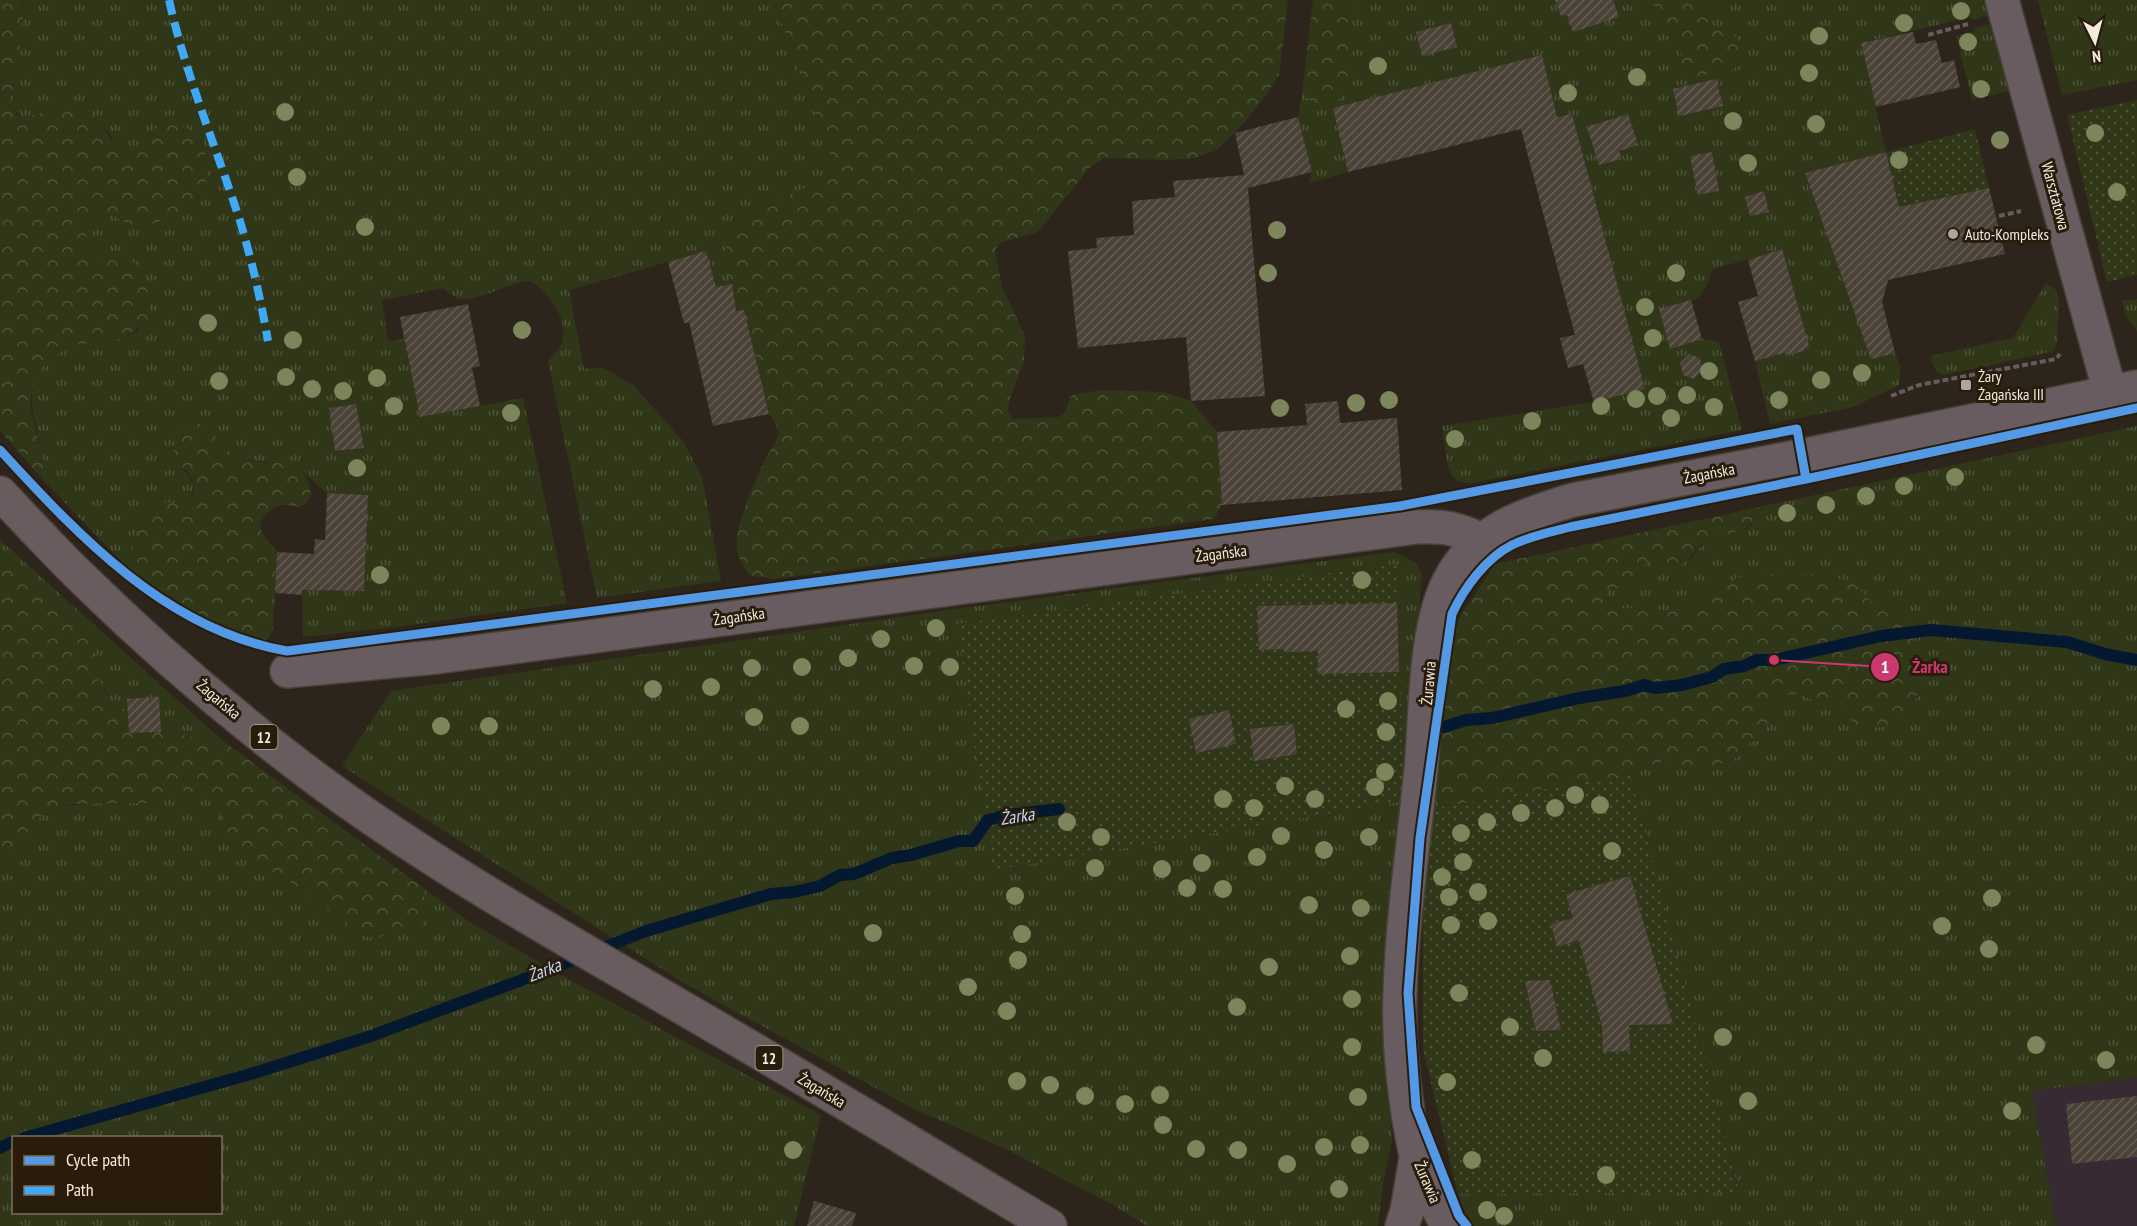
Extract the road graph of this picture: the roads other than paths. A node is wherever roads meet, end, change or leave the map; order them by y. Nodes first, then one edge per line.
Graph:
1 (2002, 0) edge
2 (2124, 389) edge
3 (0, 493) edge
4 (1480, 540) junction
5 (287, 671) dead end
6 (1416, 1158) junction
7 (1050, 1226) edge
8 (1402, 1226) edge
9 (1447, 1226) edge

1 - 2 street, Warsztatowa
2 - 4 street, Żagańska
3 - 7 main road, Żagańska / 12
4 - 5 street, Żagańska
4 - 6 street, Żurawia
6 - 8 main road
6 - 9 street, Żurawia

